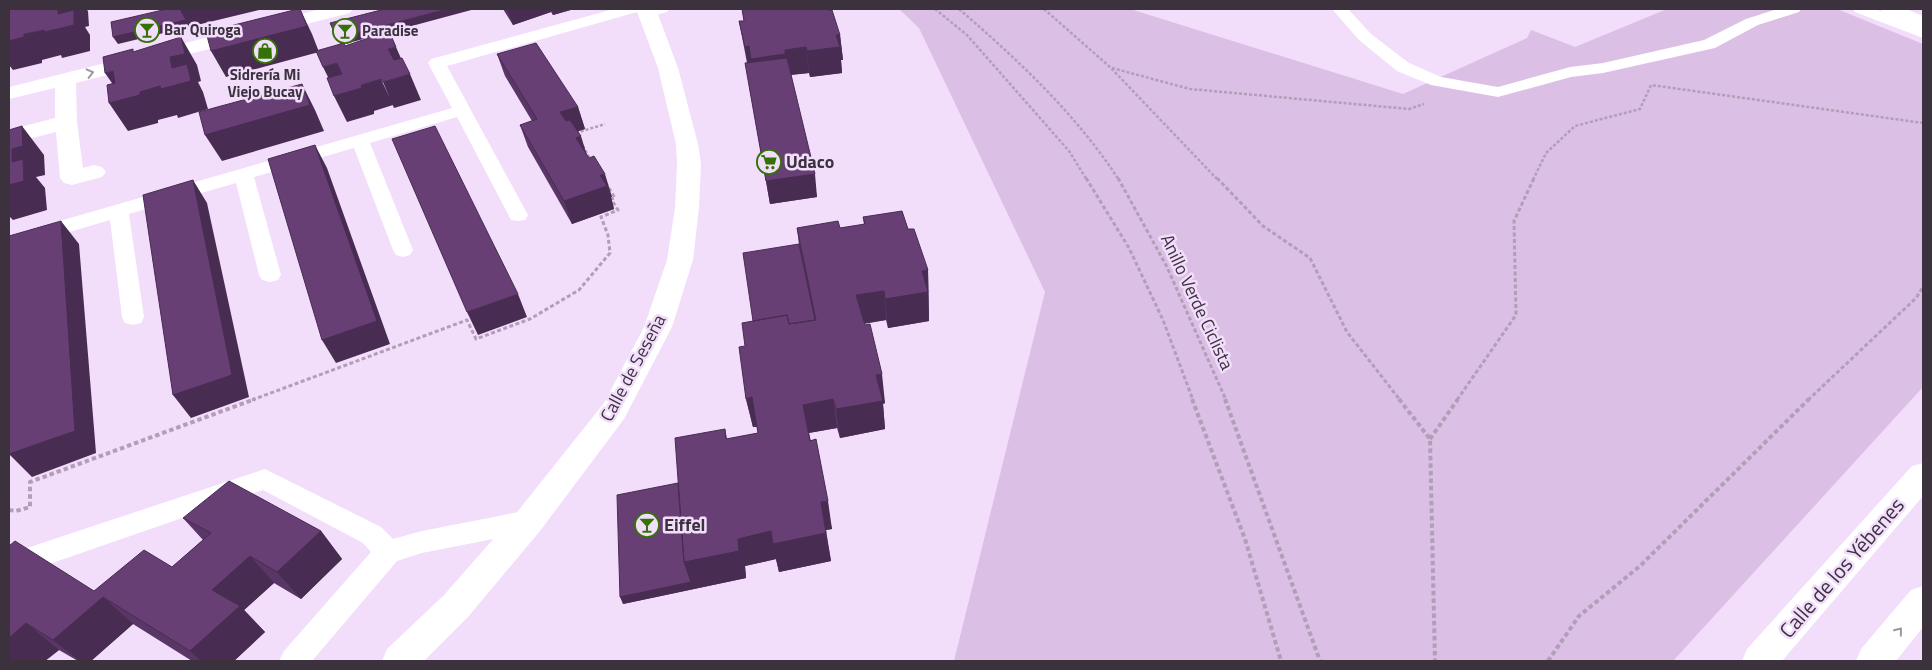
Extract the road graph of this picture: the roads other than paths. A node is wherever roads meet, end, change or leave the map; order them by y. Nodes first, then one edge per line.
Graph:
1 (343, 9) edge
2 (1340, 9) edge
3 (1793, 9) edge
4 (1861, 9) edge
5 (1890, 9) edge
6 (646, 10) edge
7 (1923, 23) edge
8 (1923, 33) edge
9 (65, 80) junction
10 (9, 93) edge
11 (463, 110) junction
12 (66, 122) junction
13 (9, 137) edge
14 (360, 140) junction
15 (94, 172) dead end
16 (244, 175) junction
17 (119, 211) junction
18 (518, 215) dead end
19 (56, 229) edge
20 (403, 250) dead end
21 (270, 275) dead end
22 (133, 316) dead end
23 (1923, 475) edge
24 (529, 521) junction
25 (388, 552) junction
26 (9, 566) edge
27 (1923, 601) edge
28 (294, 661) edge
29 (400, 661) edge
30 (1760, 661) edge
31 (1874, 661) edge

9 -> 1 main road
2 - 3 lane
4 - 8 lane
5 - 7 main road
6 - 11 lane
6 - 24 main road, Calle de Seseña
9 - 10 main road
9 - 12 main road
11 - 14 lane
11 - 18 lane
12 - 13 main road
12 - 15 main road
14 - 16 lane
14 - 20 lane
16 - 17 lane
16 - 21 lane
17 - 19 lane
17 - 22 lane
23 - 30 main road, Calle de los Yébenes
24 - 25 lane
24 - 29 main road, Calle de Seseña
25 - 26 lane
25 - 28 lane
31 -> 27 main road

